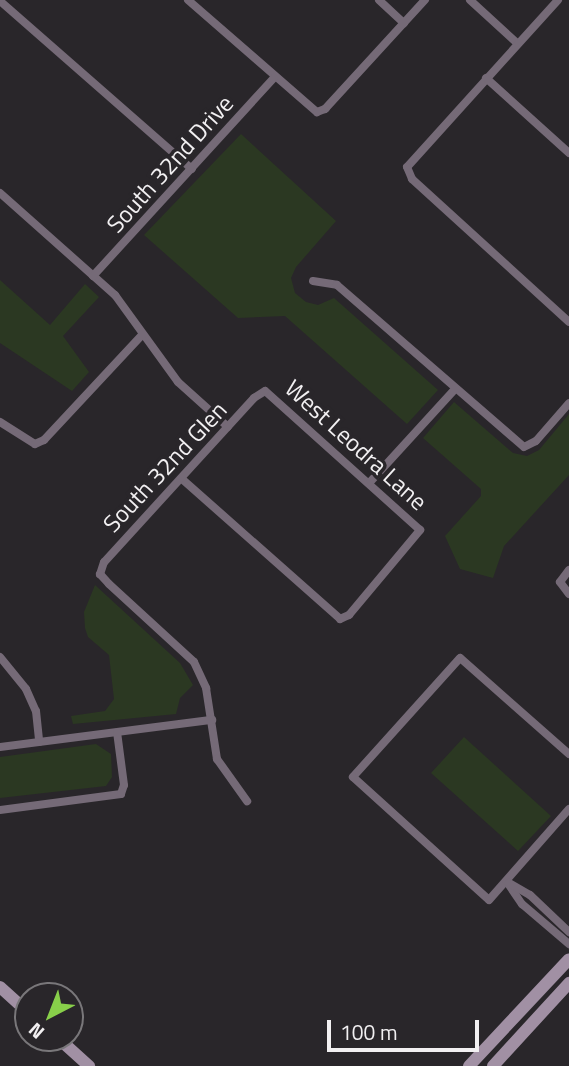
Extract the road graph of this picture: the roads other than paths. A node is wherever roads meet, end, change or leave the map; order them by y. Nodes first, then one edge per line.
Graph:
1 (188, 0) edge
2 (379, 0) edge
3 (425, 0) edge
4 (470, 0) edge
5 (558, 0) edge
6 (0, 1) edge
7 (404, 23) junction
8 (518, 44) junction
9 (274, 78) junction
10 (486, 78) junction
11 (569, 153) edge
12 (192, 169) junction
13 (0, 193) edge
14 (93, 276) junction
15 (313, 281) dead end
16 (569, 322) edge
17 (142, 335) junction
18 (454, 389) junction
19 (265, 391) joint
20 (569, 403) edge
21 (0, 422) edge
22 (229, 427) junction
23 (182, 479) junction
24 (371, 481) junction
25 (569, 570) edge
26 (569, 594) edge
27 (0, 657) edge
28 (212, 720) junction
29 (117, 732) junction
30 (39, 742) junction
31 (0, 747) edge
32 (569, 754) edge
33 (247, 801) dead end
34 (569, 809) edge
35 (0, 810) edge
36 (507, 882) junction
37 (551, 915) junction
38 (543, 923) junction
39 (569, 932) edge
40 (569, 944) edge
41 (569, 959) edge
42 (569, 983) edge
43 (0, 987) edge
44 (14, 1000) edge
45 (505, 1027) junction
46 (518, 1039) junction
47 (75, 1052) edge
48 (90, 1065) edge
49 (469, 1066) edge
50 (493, 1066) edge

1 - 9 street
2 - 7 street
3 - 7 street
4 - 8 street
5 - 8 street
6 - 12 street
7 - 9 street
8 - 10 street
9 - 12 street, South 32nd Drive
10 - 11 street
10 - 16 street
12 - 14 street, South 32nd Drive
13 - 14 street
14 - 17 street
15 - 18 street
17 - 21 street
17 - 22 street
18 - 20 street
18 - 24 street
19 - 22 street, South 32nd Glen
19 - 24 street, West Leodra Lane
22 - 23 street, South 32nd Glen
23 - 24 street, West Leodra Lane
23 - 28 street, South 32nd Glen
25 - 26 street
27 - 30 street
28 - 29 street
28 - 33 street
29 - 30 street
29 - 35 street
30 - 31 street
32 - 36 street
34 - 36 street
36 - 37 street
36 - 38 street
37 - 38 street
37 - 39 street
38 - 40 street
41 - 45 main road
42 - 46 main road
43 - 44 main road
45 - 46 main road
45 - 49 main road
46 - 50 main road
47 - 48 main road

